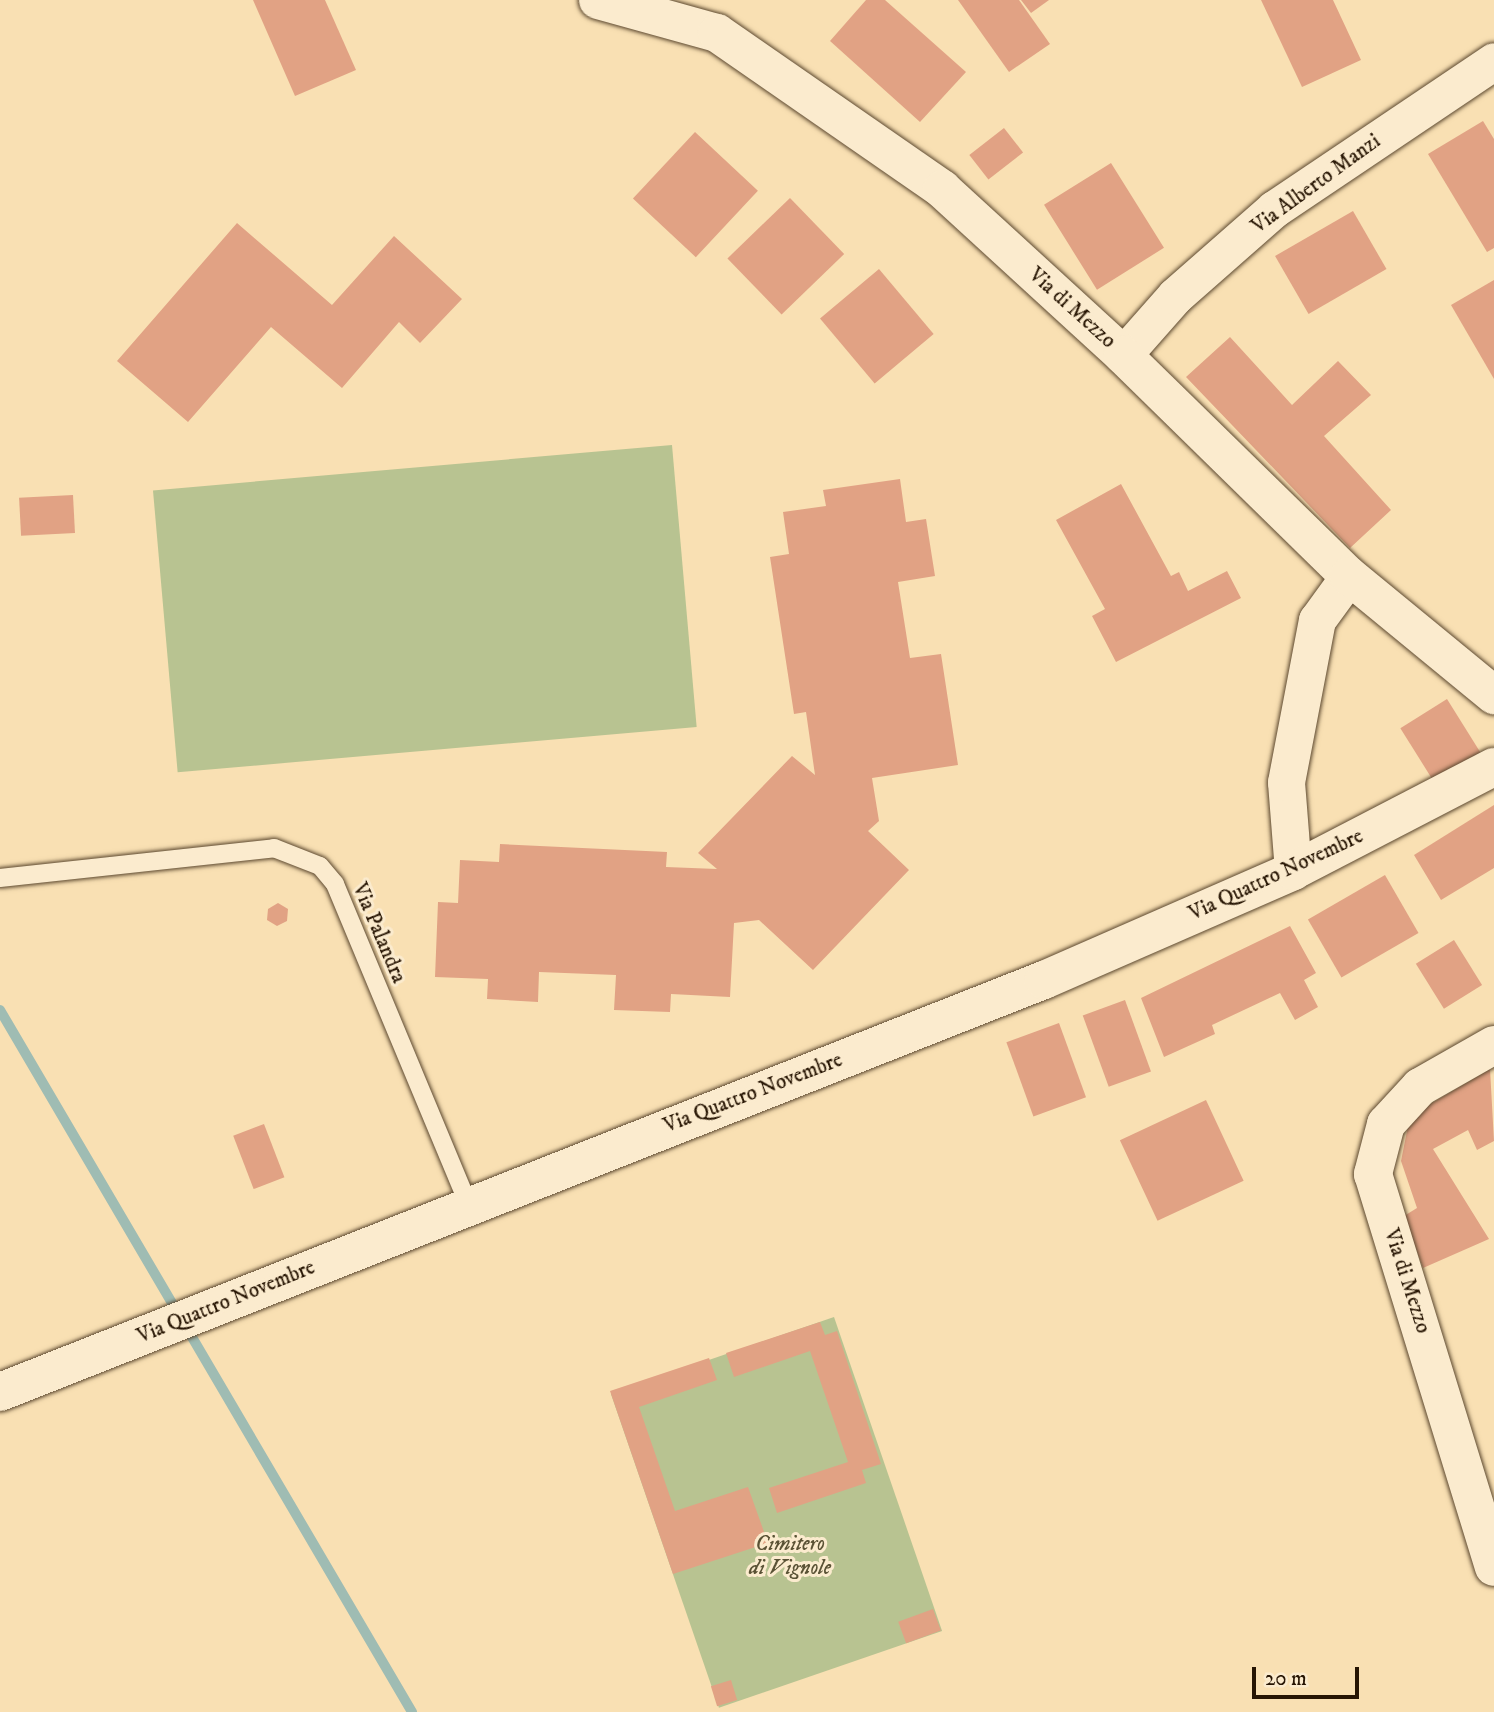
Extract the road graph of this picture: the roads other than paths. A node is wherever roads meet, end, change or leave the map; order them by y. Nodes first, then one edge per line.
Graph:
1 (598, 0) edge
2 (1494, 61) edge
3 (1123, 355) junction
4 (1349, 576) junction
5 (1494, 695) edge
6 (1494, 767) edge
7 (1293, 871) junction
8 (0, 878) edge
9 (1494, 1045) edge
10 (468, 1204) junction
11 (0, 1392) edge
12 (1494, 1567) edge

1 - 3 street, Via di Mezzo
2 - 3 street, Via Alberto Manzi
3 - 4 street, Via di Mezzo
4 - 5 street, Via di Mezzo
4 - 7 street
6 - 7 street, Via Quattro Novembre
7 - 10 street, Via Quattro Novembre
8 - 10 lane, Via Palandra
9 - 12 street, Via di Mezzo
10 - 11 street, Via Quattro Novembre

